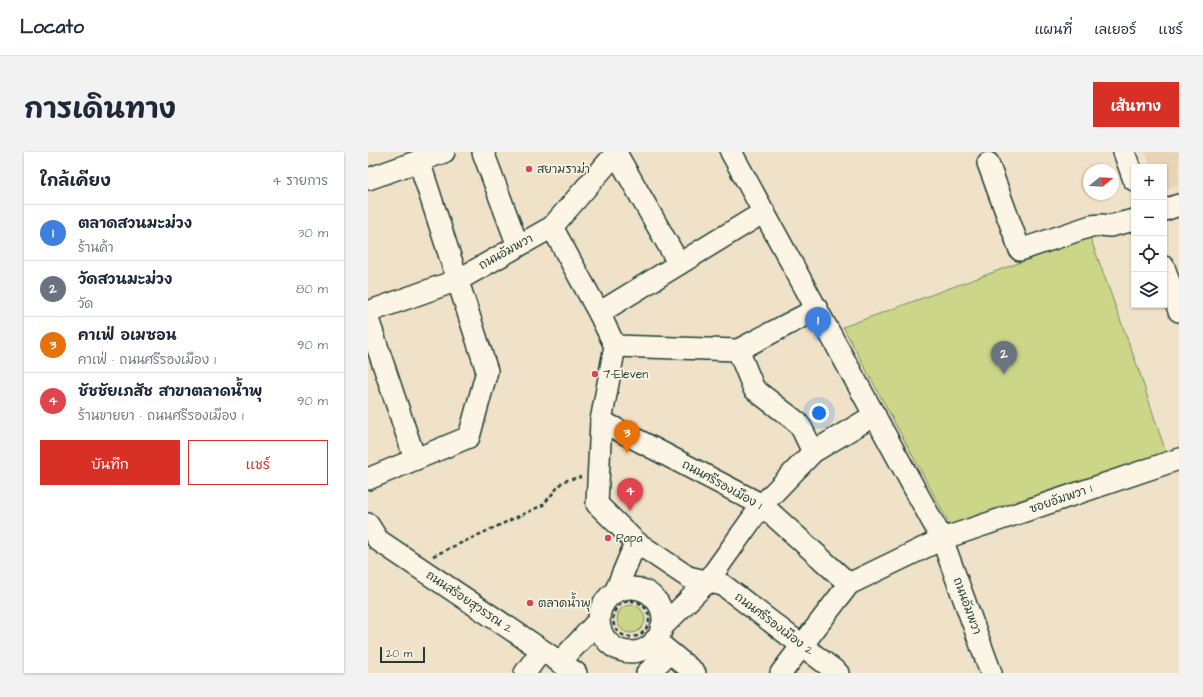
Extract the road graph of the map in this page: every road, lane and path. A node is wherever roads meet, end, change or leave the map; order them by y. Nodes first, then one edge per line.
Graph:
1 (444, 152) edge
2 (483, 152) edge
3 (731, 152) edge
4 (1124, 152) edge
5 (609, 156) edge
6 (419, 161) junction
7 (988, 163) dead end
8 (1131, 172) edge
9 (368, 179) edge
10 (1179, 204) edge
11 (1167, 209) edge
12 (764, 212) junction
13 (1131, 221) edge
14 (552, 227) junction
15 (518, 246) junction
16 (679, 264) junction
17 (1166, 272) edge
18 (458, 280) junction
19 (817, 309) junction
20 (1179, 311) edge
21 (368, 312) edge
22 (599, 313) junction
23 (368, 318) edge
24 (615, 346) junction
25 (738, 350) junction
26 (875, 415) junction
27 (601, 421) junction
28 (813, 452) junction
29 (415, 459) junction
30 (1179, 459) edge
31 (599, 473) junction
32 (368, 479) edge
33 (762, 505) junction
34 (368, 524) edge
35 (942, 539) junction
36 (636, 542) junction
37 (414, 565) junction
38 (708, 581) junction
39 (849, 584) junction
40 (614, 592) junction
41 (599, 620) junction
42 (655, 639) junction
43 (802, 646) junction
44 (541, 650) junction
45 (568, 668) edge
46 (525, 673) edge
47 (634, 673) edge
48 (647, 673) edge
49 (695, 673) edge
50 (781, 673) edge
51 (838, 673) edge
52 (991, 673) edge

1 - 6 street
2 - 15 street
3 - 12 street
4 - 8 street
5 - 14 street, ถนนอัมพวา
5 - 16 street
6 - 9 street
6 - 18 street
7 - 13 street
10 - 11 street
12 - 16 street
12 - 19 street, ถนนอัมพวา
14 - 15 street, ถนนอัมพวา
14 - 22 street
15 - 18 street, ถนนอัมพวา
16 - 22 street
17 - 20 street
18 - 21 street, ถนนอัมพวา
18 - 29 street
19 - 25 street
19 - 26 street, ถนนอัมพวา
22 - 24 street
23 - 29 street
24 - 25 street
24 - 27 street, ถนนศรีรองเมือง 2
25 - 28 street
26 - 28 street
26 - 35 street, ถนนอัมพวา
27 - 31 street, ถนนศรีรองเมือง 2
27 - 33 street, ถนนศรีรองเมือง 1
28 - 33 street
29 - 32 street
30 - 35 street, ซอยอัมพวา 1
31 - 36 street, ถนนศรีรองเมือง 2
31 - 37 path
33 - 38 street
33 - 39 street, ถนนศรีรองเมือง 1
34 - 37 street, ถนนสร้อยสุวรรณ 2
35 - 39 street, ซอยอัมพวา 1
35 - 52 street, ถนนอัมพวา
36 - 38 street, ถนนศรีรองเมือง 2
36 - 40 street
37 - 44 street, ถนนสร้อยสุวรรณ 2
38 - 42 street
38 - 43 street, ถนนศรีรองเมือง 2
39 - 43 street
40 - 41 street
40 - 42 street
41 - 42 street
41 - 45 street
42 - 42 path
42 - 47 street
42 - 48 street
42 - 49 street
43 - 50 street
43 - 51 street, ถนนศรีรองเมือง 2
44 - 45 street, ถนนสร้อยสุวรรณ 2
44 - 46 street

